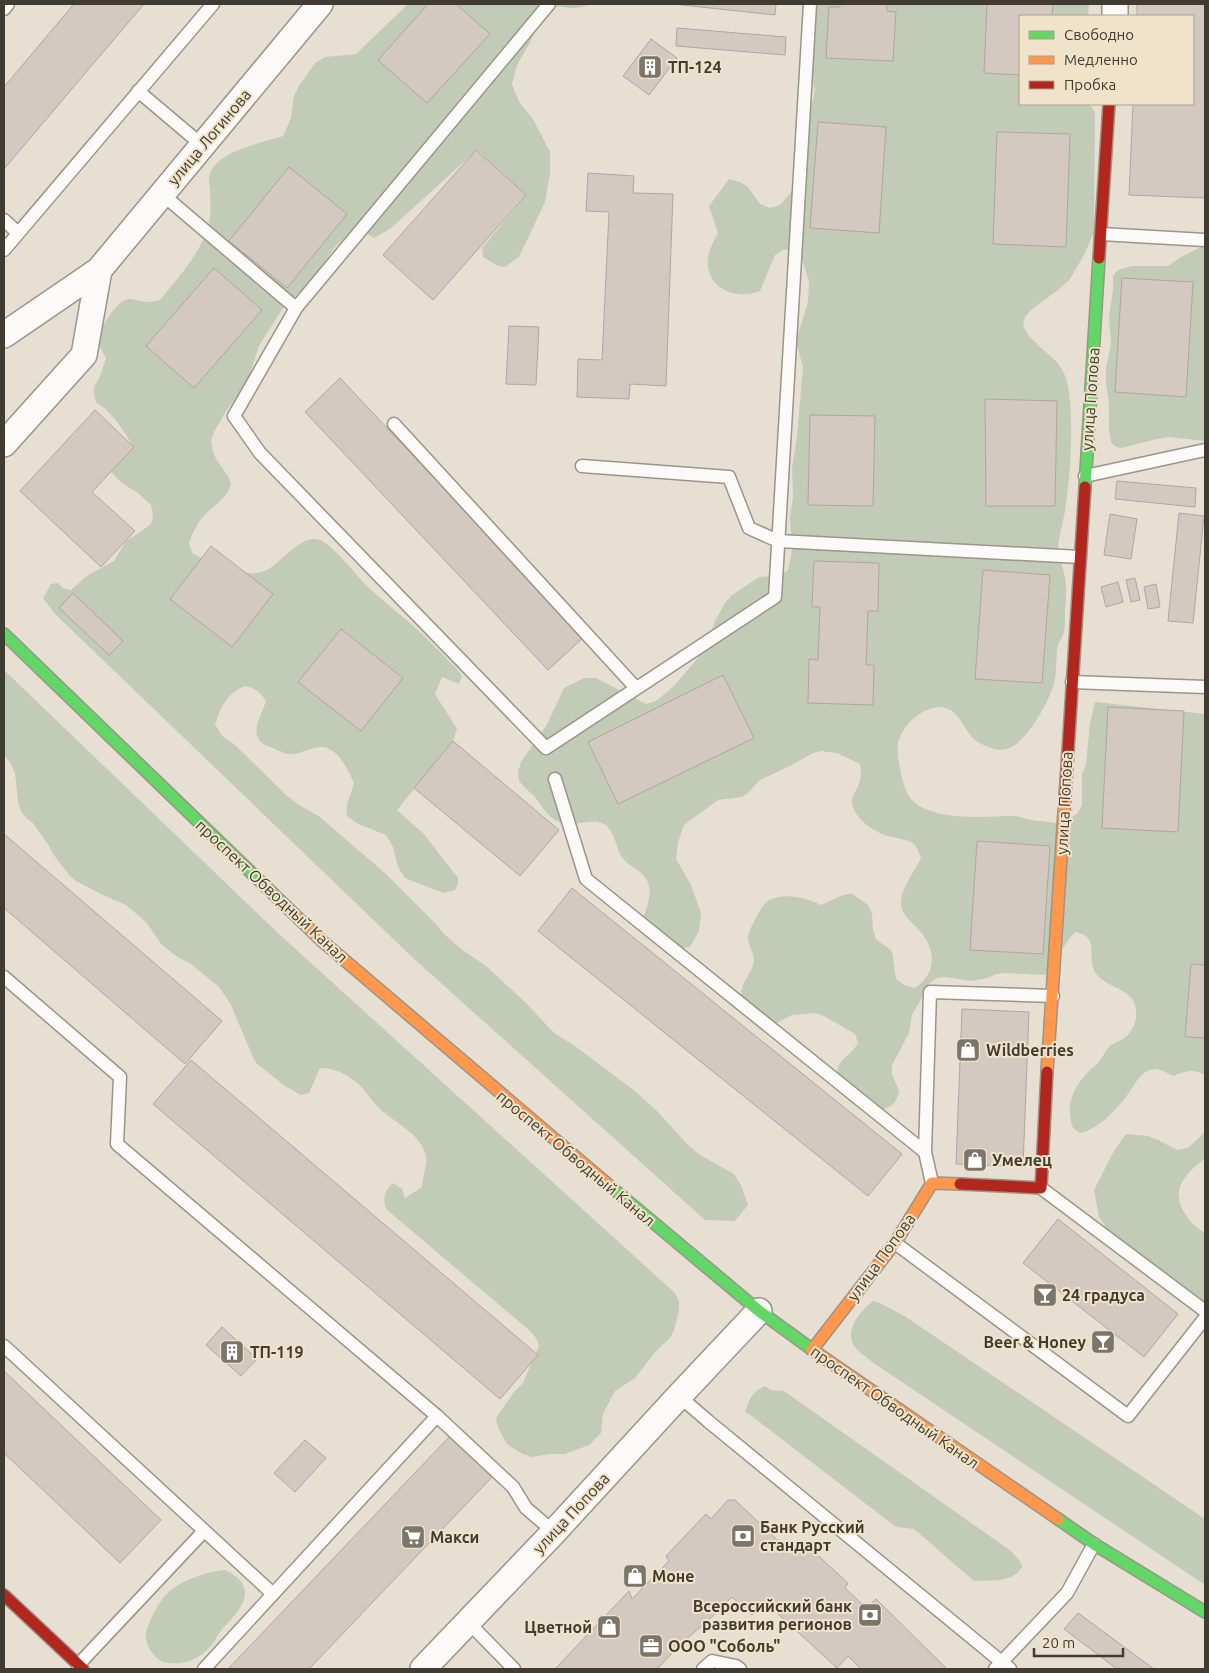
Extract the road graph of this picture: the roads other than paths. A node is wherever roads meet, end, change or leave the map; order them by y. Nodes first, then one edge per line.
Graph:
1 (8, 4) edge
2 (212, 4) edge
3 (320, 4) edge
4 (549, 4) edge
5 (810, 4) edge
6 (4, 9) edge
7 (138, 91) junction
8 (1109, 105) edge
9 (202, 145) junction
10 (162, 194) junction
11 (4, 220) edge
12 (18, 233) junction
13 (1100, 234) junction
14 (1205, 240) edge
15 (4, 250) edge
16 (99, 270) junction
17 (296, 308) junction
18 (4, 335) edge
19 (394, 424) dead end
20 (4, 444) edge
21 (1205, 450) edge
22 (582, 466) dead end
23 (1085, 476) junction
24 (778, 541) junction
25 (1080, 557) junction
26 (4, 634) edge
27 (1072, 682) junction
28 (1205, 687) edge
29 (636, 688) junction
30 (556, 779) dead end
31 (4, 977) edge
32 (1053, 996) junction
33 (924, 1152) junction
34 (932, 1183) junction
35 (1042, 1188) junction
36 (895, 1243) junction
37 (1205, 1311) edge
38 (759, 1312) junction
39 (1205, 1318) edge
40 (4, 1346) edge
41 (812, 1350) junction
42 (679, 1396) junction
43 (437, 1416) junction
44 (204, 1531) junction
45 (554, 1532) junction
46 (1094, 1544) junction
47 (273, 1594) junction
48 (4, 1595) edge
49 (1205, 1612) edge
50 (468, 1622) junction
51 (80, 1667) edge
52 (1002, 1667) edge
53 (204, 1669) edge
54 (423, 1669) edge
55 (514, 1669) edge
56 (703, 1669) edge
57 (740, 1669) edge

1 - 6 lane
2 - 7 lane
3 - 9 street, улица Логинова
4 - 17 lane
5 - 24 lane
7 - 9 lane
7 - 12 lane
8 - 13 main road, улица Попова
9 - 10 street, улица Логинова
10 - 16 street, улица Логинова
10 - 17 lane
11 - 12 lane
12 - 15 lane
13 - 14 lane
13 - 23 main road, улица Попова
16 - 18 street, улица Логинова
16 - 20 street, улица Логинова
17 - 29 lane
19 - 29 lane
21 - 23 lane
22 - 24 lane
23 - 25 main road, улица Попова
24 - 25 lane
24 - 29 lane
25 - 27 main road, улица Попова
26 - 38 main road, проспект Обводный Канал
27 - 28 lane
27 - 32 main road, улица Попова
30 - 33 lane
31 - 43 lane
32 - 33 lane
32 - 35 main road, улица Попова
33 - 34 lane
34 - 35 main road
34 - 36 main road, улица Попова
35 - 37 lane
36 - 39 lane
36 - 41 main road, улица Попова
38 - 41 main road, проспект Обводный Канал
38 - 42 street, улица Попова
40 - 44 lane
41 - 46 main road, проспект Обводный Канал
42 - 45 street, улица Попова
42 - 52 lane
43 - 45 lane
43 - 47 lane
44 - 47 lane
44 - 51 lane
45 - 50 street, улица Попова
46 - 49 main road, проспект Обводный Канал
46 - 52 lane
47 - 53 lane
48 - 51 main road
50 - 54 street, улица Попова
50 - 55 lane
56 - 57 lane

